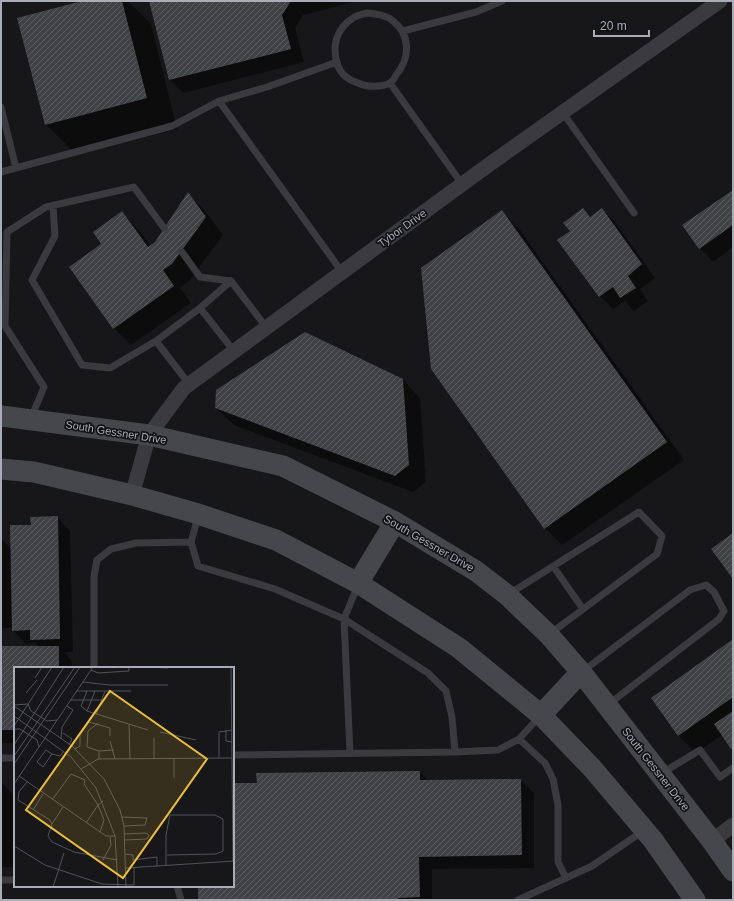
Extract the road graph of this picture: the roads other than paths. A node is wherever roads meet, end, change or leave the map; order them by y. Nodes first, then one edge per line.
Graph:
1 (502, 1) edge
2 (720, 1) edge
3 (402, 31) junction
4 (337, 62) junction
5 (390, 83) junction
6 (219, 101) junction
7 (1, 107) edge
8 (563, 112) junction
9 (16, 168) junction
10 (1, 172) edge
11 (462, 184) junction
12 (53, 206) junction
13 (634, 213) dead end
14 (164, 228) dead end
15 (182, 252) dead end
16 (342, 272) junction
17 (231, 281) junction
18 (200, 308) junction
19 (266, 327) junction
20 (156, 341) junction
21 (234, 351) junction
22 (189, 384) junction
23 (1, 416) edge
24 (30, 420) junction
25 (149, 435) junction
26 (1, 470) edge
27 (132, 495) junction
28 (199, 515) junction
29 (395, 522) junction
30 (191, 542) junction
31 (552, 566) junction
32 (358, 583) junction
33 (507, 595) junction
34 (583, 609) junction
35 (344, 619) junction
36 (549, 634) junction
37 (94, 667) edge
38 (581, 672) junction
39 (607, 706) junction
40 (541, 715) junction
41 (519, 739) junction
42 (455, 752) junction
43 (350, 753) junction
44 (234, 755) edge
45 (1, 758) edge
46 (14, 758) edge
47 (733, 768) edge
48 (660, 774) junction
49 (733, 825) edge
50 (645, 830) junction
51 (712, 842) junction
52 (733, 871) edge
53 (566, 878) junction
54 (1, 880) edge
55 (14, 880) edge
56 (178, 887) edge
57 (181, 900) edge
58 (518, 900) edge
59 (694, 900) edge

1 - 3 lane
2 - 8 street, Tybor Drive
3 - 4 lane
3 - 5 lane
4 - 5 lane
4 - 6 lane
5 - 11 lane
6 - 9 lane
6 - 16 lane
7 - 9 lane
8 - 11 street, Tybor Drive
8 - 13 lane
9 - 10 lane
11 - 16 street, Tybor Drive
12 - 14 lane
12 - 20 lane
12 - 24 lane
15 - 17 lane
16 - 19 street, Tybor Drive
17 - 18 lane
17 - 19 lane
18 - 20 lane
18 - 21 lane
19 - 21 street, Tybor Drive
20 - 22 lane
21 - 22 street, Tybor Drive
22 - 25 street, Tybor Drive
23 - 24 main road, South Gessner Drive
24 - 25 main road, South Gessner Drive
25 - 27 street, Tybor Drive
25 - 29 main road, South Gessner Drive
26 - 27 main road
27 - 28 main road
28 - 30 lane
28 - 32 main road
29 - 32 main road
29 - 33 main road, South Gessner Drive
30 - 35 lane
30 - 37 lane
31 - 33 lane
31 - 34 lane
31 - 34 lane
32 - 35 lane
32 - 40 main road
33 - 36 main road, South Gessner Drive
34 - 36 lane
35 - 42 lane
35 - 43 lane
36 - 38 main road, South Gessner Drive
38 - 39 main road, South Gessner Drive
38 - 39 lane
38 - 40 main road
39 - 48 main road, South Gessner Drive
40 - 41 lane
40 - 50 main road
41 - 42 lane
41 - 53 lane
42 - 43 lane
43 - 44 lane
45 - 46 lane
47 - 48 lane
48 - 51 main road, South Gessner Drive
49 - 51 street
50 - 53 lane
50 - 59 main road
51 - 52 main road, South Gessner Drive
53 - 58 lane
54 - 55 lane
56 - 57 lane

